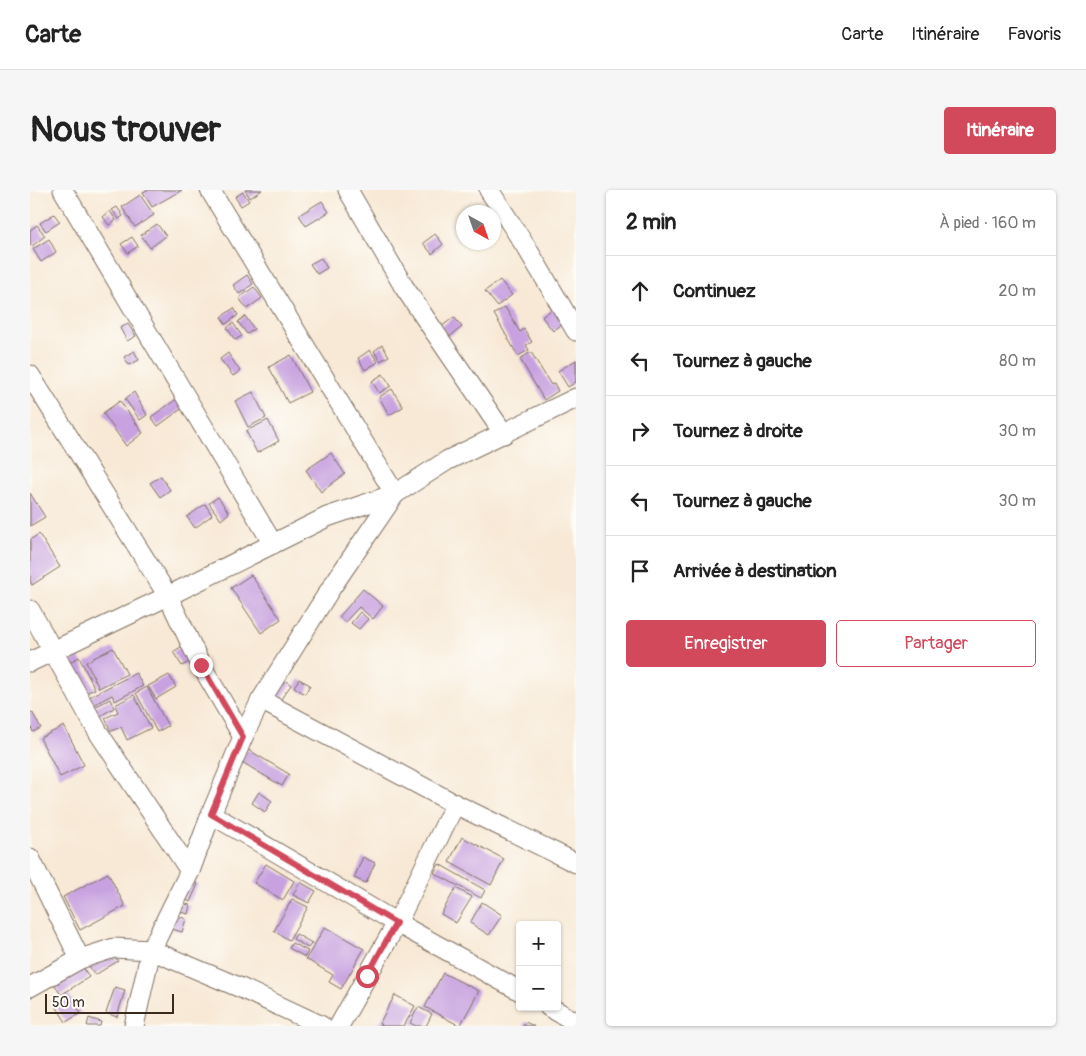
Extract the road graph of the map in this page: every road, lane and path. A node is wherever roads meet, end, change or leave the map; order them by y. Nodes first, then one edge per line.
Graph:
1 (63, 190) edge
2 (210, 190) edge
3 (348, 190) edge
4 (489, 190) edge
5 (576, 331) edge
6 (30, 375) edge
7 (576, 398) edge
8 (504, 434) junction
9 (395, 494) junction
10 (273, 544) junction
11 (168, 596) junction
12 (30, 610) edge
13 (54, 652) junction
14 (30, 662) edge
15 (261, 700) junction
16 (243, 737) junction
17 (456, 804) junction
18 (211, 814) junction
19 (30, 858) edge
20 (576, 864) edge
21 (190, 871) junction
22 (396, 923) junction
23 (151, 950) junction
24 (80, 959) junction
25 (30, 986) edge
26 (516, 989) edge
27 (556, 1011) edge
28 (576, 1022) edge
29 (134, 1026) edge
30 (322, 1026) edge
31 (339, 1026) edge

1 - 10 street
2 - 9 street
3 - 8 street
4 - 5 street
6 - 11 street
7 - 8 street
8 - 9 street
9 - 10 street
9 - 15 street
10 - 11 street
11 - 13 street
11 - 16 street
12 - 13 street
13 - 14 street
13 - 21 street
15 - 16 street
15 - 17 street
16 - 18 street
17 - 20 street
17 - 22 street
18 - 21 street
18 - 22 street
19 - 24 street
21 - 23 street
22 - 26 street
22 - 31 street
23 - 24 street
23 - 29 street
23 - 30 street
24 - 25 street
27 - 28 street

